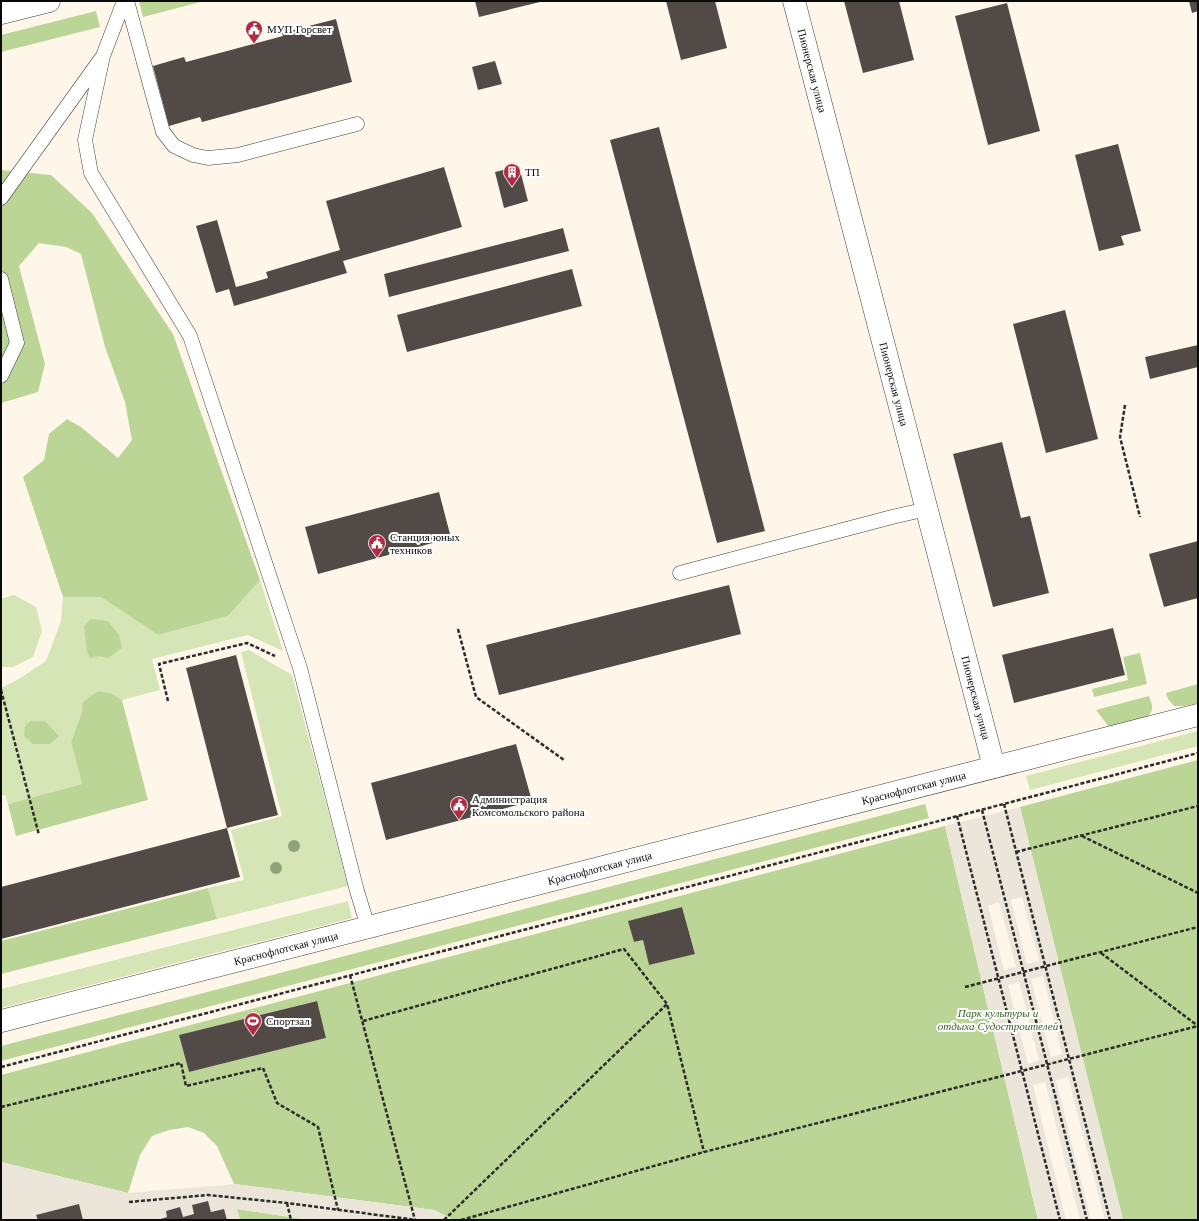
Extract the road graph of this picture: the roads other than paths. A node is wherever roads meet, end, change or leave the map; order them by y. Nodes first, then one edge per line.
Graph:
1 (49, 1) edge
2 (125, 1) edge
3 (794, 1) edge
4 (1, 13) edge
5 (103, 56) junction
6 (357, 124) dead end
7 (1, 198) edge
8 (1, 279) edge
9 (1, 376) edge
10 (926, 509) junction
11 (680, 573) dead end
12 (1198, 715) edge
13 (994, 767) junction
14 (368, 927) junction
15 (1, 1020) edge

1 - 4 street
2 - 5 lane
2 - 6 lane
3 - 10 street, Пионерская улица
5 - 7 lane
5 - 14 lane
8 - 9 lane
10 - 11 lane
10 - 13 street, Пионерская улица
12 - 13 street, Краснофлотская улица
13 - 14 street, Краснофлотская улица
14 - 15 street, Краснофлотская улица

